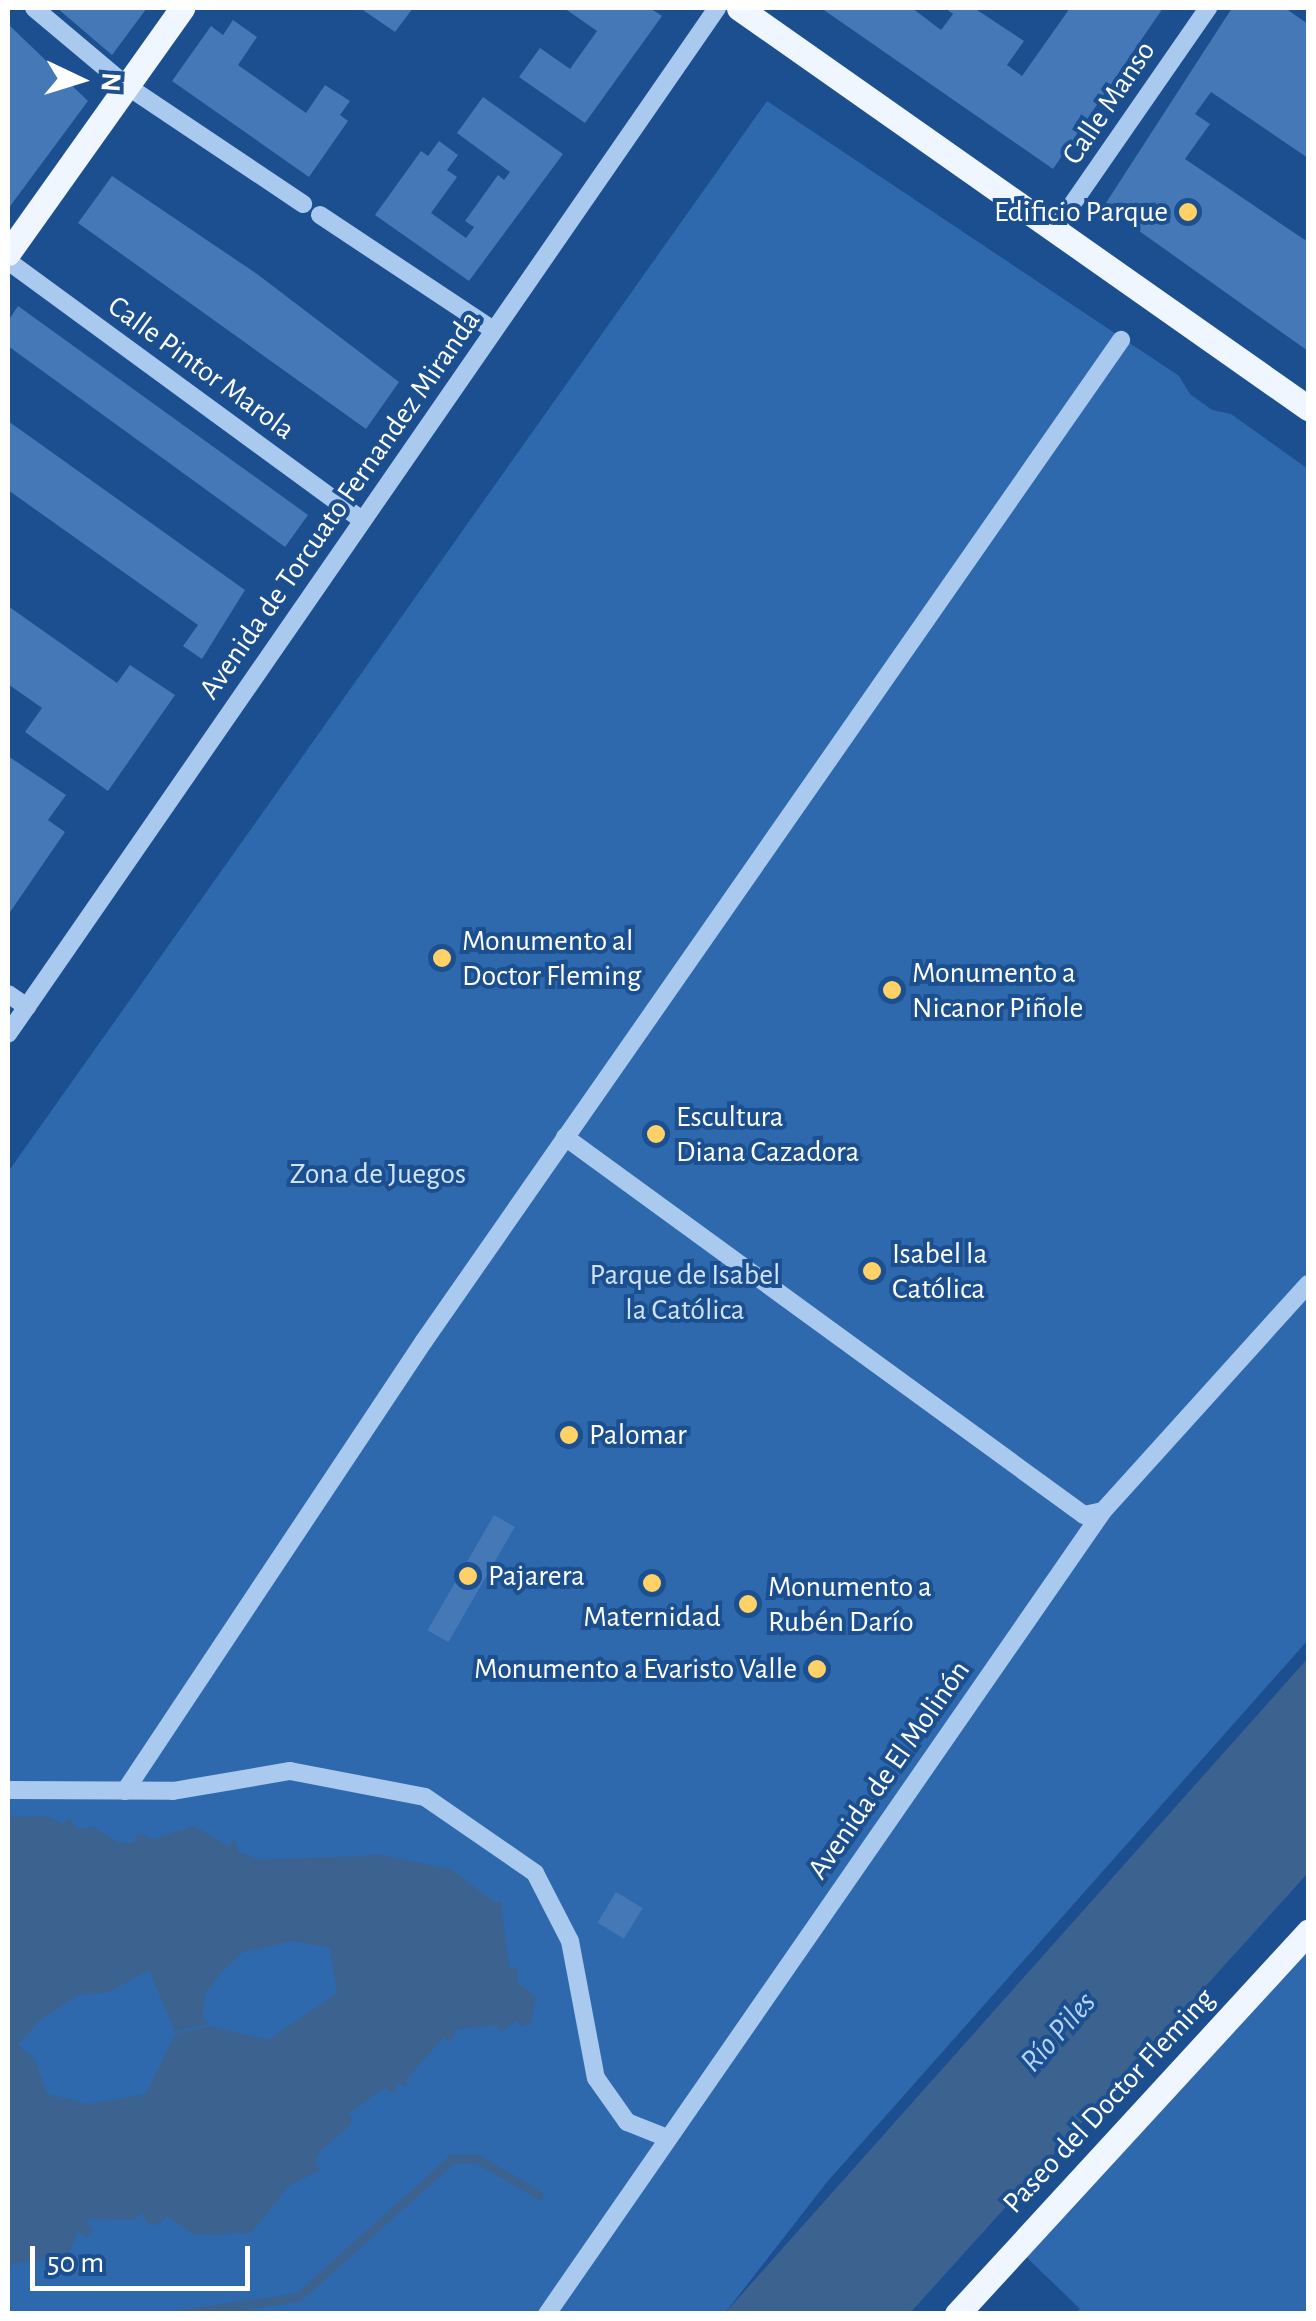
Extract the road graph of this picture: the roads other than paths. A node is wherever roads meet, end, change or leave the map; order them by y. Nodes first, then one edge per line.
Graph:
1 (34, 8) edge
2 (182, 8) edge
3 (717, 8) edge
4 (739, 8) edge
5 (1208, 8) edge
6 (127, 86) junction
7 (303, 204) dead end
8 (320, 215) dead end
9 (1055, 230) junction
10 (8, 252) edge
11 (8, 261) edge
12 (494, 330) junction
13 (1121, 340) dead end
14 (1308, 408) edge
15 (362, 520) junction
16 (8, 994) edge
17 (26, 1007) junction
18 (8, 1034) edge
19 (565, 1137) junction
20 (1308, 1284) edge
21 (1103, 1511) junction
22 (8, 1790) edge
23 (125, 1791) junction
24 (1308, 1932) edge
25 (667, 2138) junction
26 (547, 2314) edge
27 (958, 2314) edge

1 - 6 street
2 - 6 main road
3 - 12 street, Avenida de Torcuato Fernandez Miranda
4 - 9 main road
5 - 9 street, Calle Manso
6 - 7 street
6 - 10 main road
8 - 12 street
9 - 14 main road
11 - 15 street, Calle Pintor Marola
12 - 15 street, Avenida de Torcuato Fernandez Miranda
13 - 19 street
15 - 17 street, Avenida de Torcuato Fernandez Miranda
16 - 17 street
17 - 18 street, Avenida de Torcuato Fernandez Miranda
19 - 21 street
19 - 23 street
20 - 21 street, Avenida de El Molinón
21 - 25 street, Avenida de El Molinón
22 - 23 street
23 - 25 street
24 - 27 main road, Paseo del Doctor Fleming
25 - 26 street, Avenida de El Molinón

